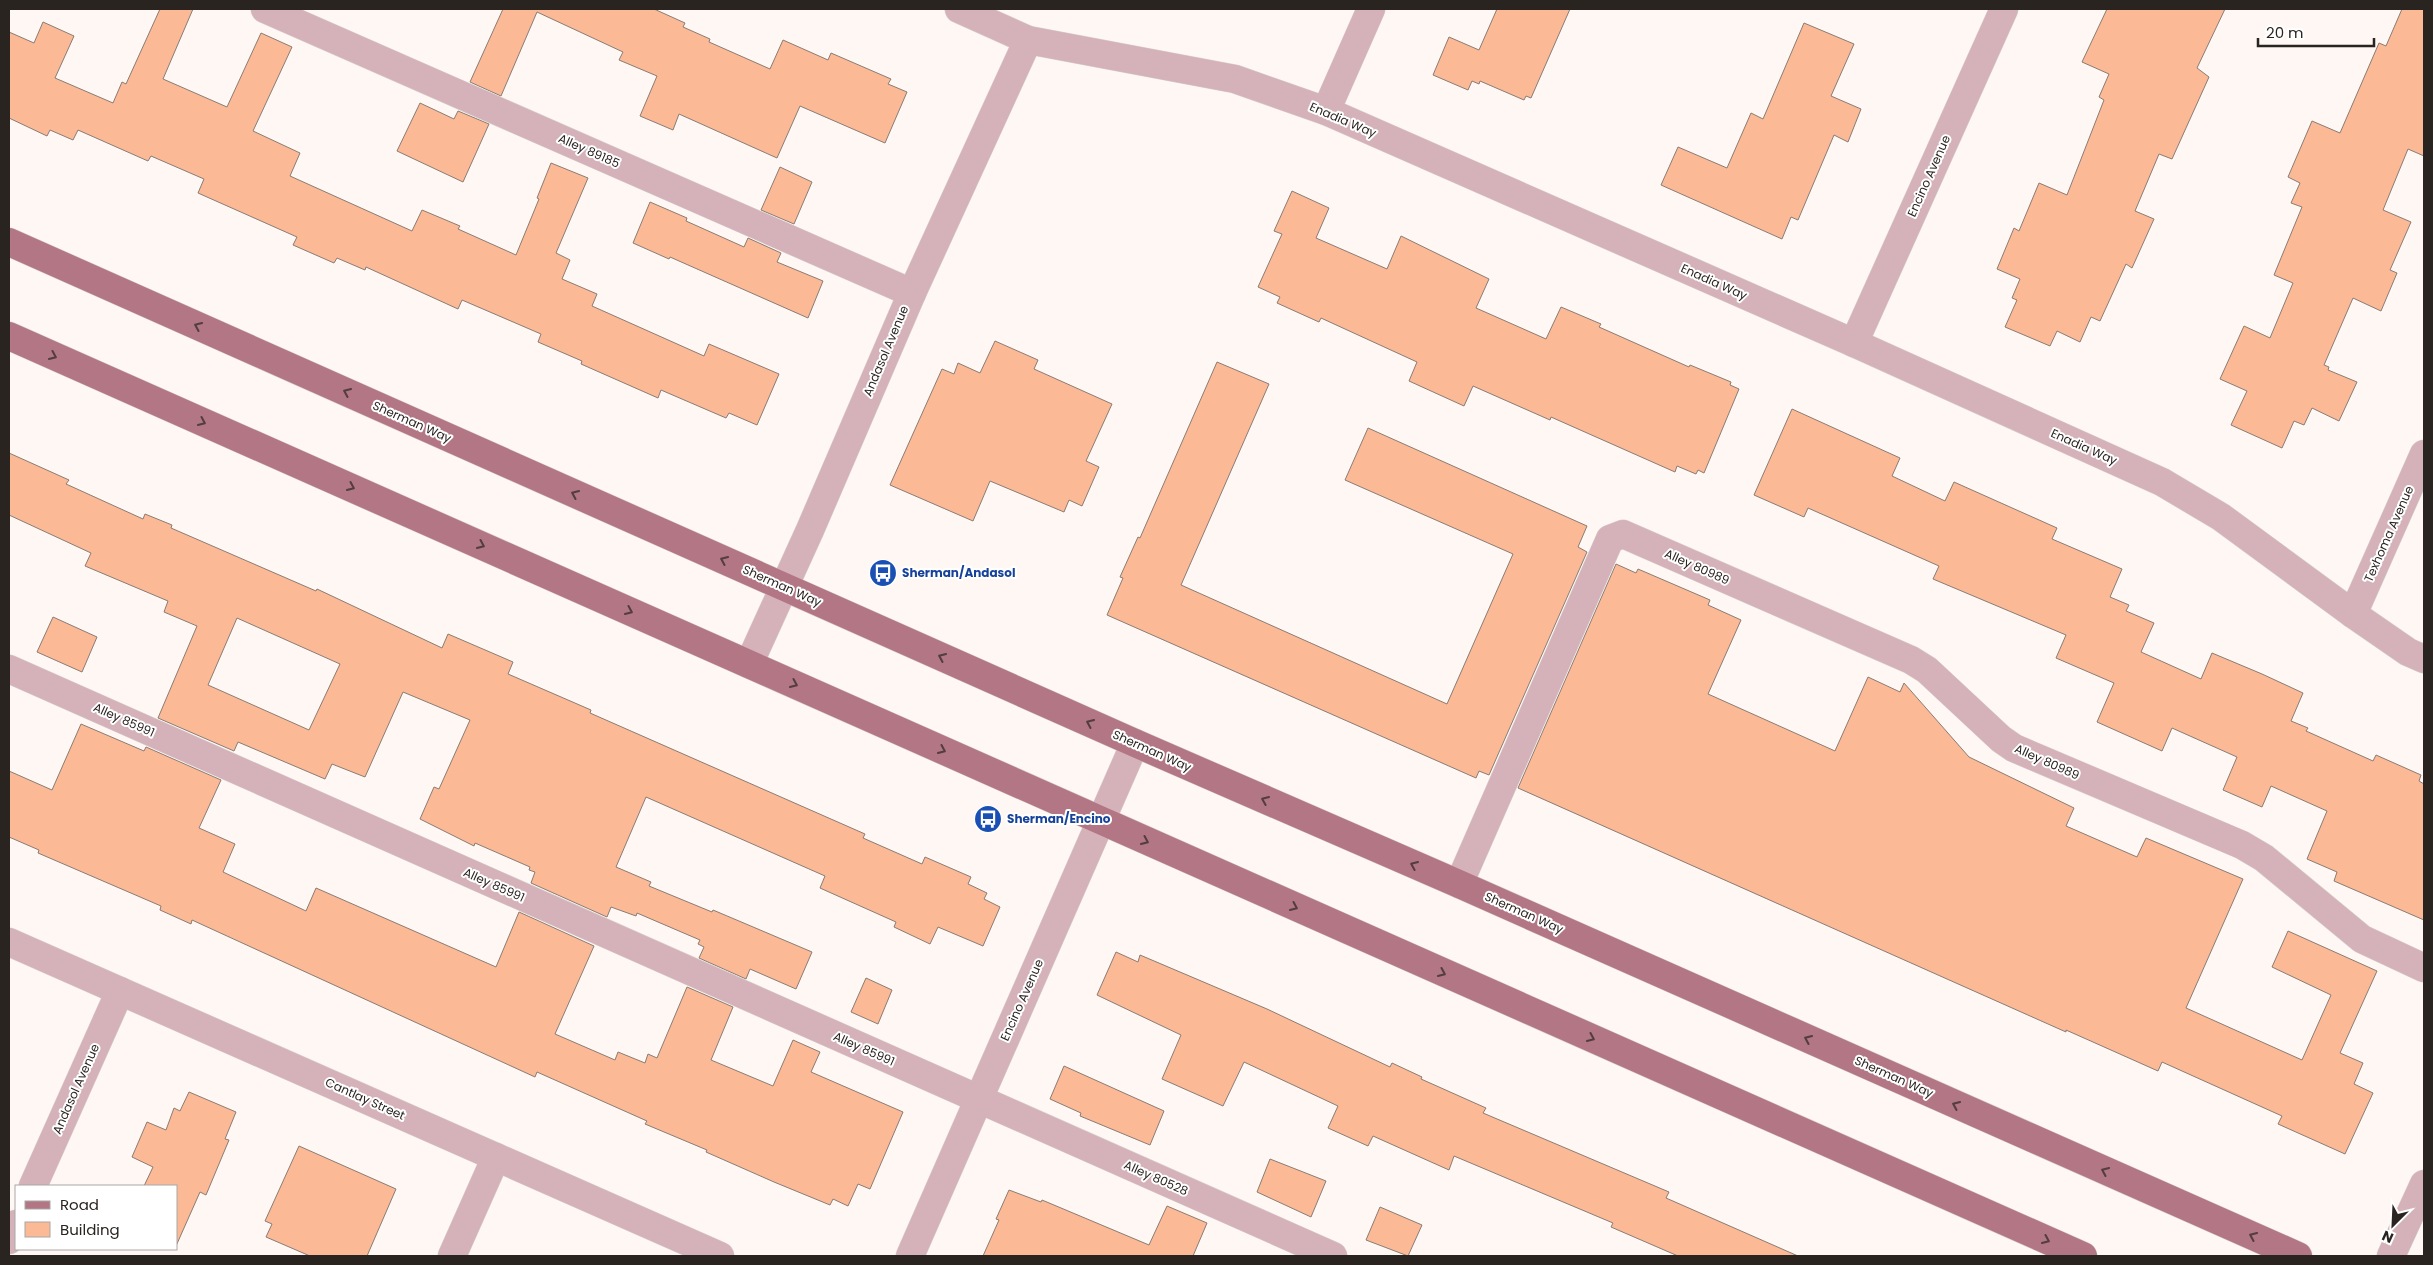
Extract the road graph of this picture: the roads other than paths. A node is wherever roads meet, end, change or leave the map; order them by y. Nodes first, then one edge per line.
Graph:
1 (266, 9) edge
2 (959, 9) edge
3 (1371, 9) edge
4 (2004, 9) edge
5 (1028, 40) junction
6 (1326, 111) junction
7 (9, 242) edge
8 (912, 293) junction
9 (9, 336) edge
10 (1854, 343) junction
11 (2424, 454) edge
12 (784, 587) junction
13 (2353, 614) junction
14 (2424, 659) edge
15 (749, 664) junction
16 (9, 669) edge
17 (1135, 743) junction
18 (1100, 821) junction
19 (1459, 884) junction
20 (9, 942) edge
21 (2424, 968) edge
22 (120, 991) junction
23 (979, 1100) junction
24 (496, 1157) junction
25 (2424, 1184) edge
26 (33, 1185) edge
27 (15, 1226) edge
28 (9, 1240) edge
29 (452, 1256) edge
30 (720, 1256) edge
31 (910, 1256) edge
32 (1333, 1256) edge
33 (2083, 1256) edge
34 (2298, 1256) edge
35 (2391, 1256) edge

1 - 8 street, Alley 89185
2 - 5 street, Enadia Way
3 - 6 street
4 - 10 street, Encino Avenue
5 - 6 street, Enadia Way
5 - 8 street, Andasol Avenue
6 - 10 street, Enadia Way
12 -> 7 main road, Sherman Way
8 - 12 street, Andasol Avenue
9 -> 15 main road
10 - 13 street, Enadia Way
11 - 13 street, Texhoma Avenue
12 - 15 street, Andasol Avenue
17 -> 12 main road, Sherman Way
13 - 14 street, Enadia Way
15 -> 18 main road
16 - 23 street, Alley 85991
17 - 18 street, Encino Avenue
19 -> 17 main road, Sherman Way
18 - 23 street, Encino Avenue
18 -> 33 main road
19 - 21 street, Alley 80989
34 -> 19 main road, Sherman Way
20 - 22 street, Cantlay Street
22 - 24 street, Cantlay Street
22 - 26 street, Andasol Avenue
23 - 31 street, Encino Avenue
23 - 32 street, Alley 80528
24 - 29 street
24 - 30 street, Cantlay Street
25 - 35 street
27 - 28 street

